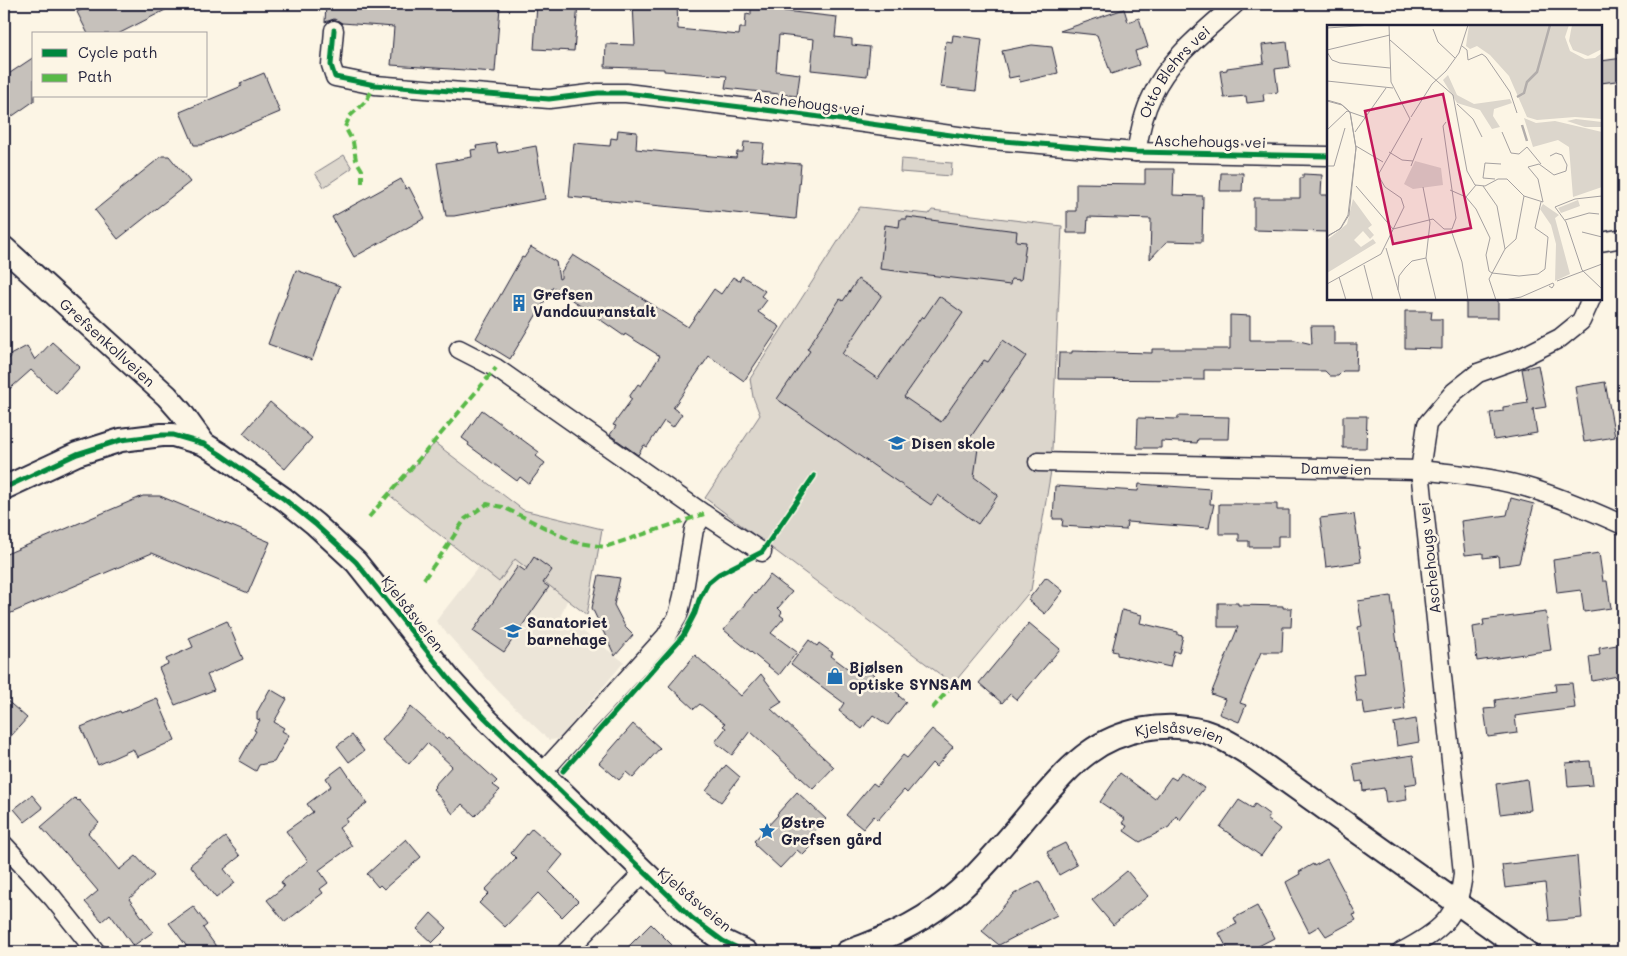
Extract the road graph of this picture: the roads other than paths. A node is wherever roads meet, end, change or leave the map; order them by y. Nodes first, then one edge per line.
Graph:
1 (1235, 4) edge
2 (334, 30) dead end
3 (1136, 152) junction
4 (1327, 156) edge
5 (1623, 238) edge
6 (1602, 242) edge
7 (4, 248) edge
8 (1591, 300) edge
9 (459, 350) dead end
10 (204, 444) junction
11 (1038, 462) dead end
12 (1420, 470) junction
13 (4, 488) edge
14 (704, 514) junction
15 (1623, 525) edge
16 (762, 552) dead end
17 (542, 773) junction
18 (4, 845) edge
19 (644, 872) junction
20 (1457, 904) junction
21 (90, 950) edge
22 (566, 952) edge
23 (746, 952) edge
24 (847, 952) edge
25 (1401, 952) edge
26 (1526, 952) edge

1 - 3 street, Otto Blehrs vei
2 - 3 street, Aschehougs vei
3 - 4 street, Aschehougs vei
5 - 6 street
7 - 10 street, Grefsenkollveien
8 - 12 street, Aschehougs vei
9 - 14 street
10 - 13 street, Kjelsåsveien
10 - 17 street, Kjelsåsveien
11 - 12 street, Damveien
12 - 15 street, Damveien
12 - 20 street, Aschehougs vei
14 - 16 street
14 - 17 street
17 - 19 street, Kjelsåsveien
18 - 21 street
19 - 22 street
19 - 23 street, Kjelsåsveien
20 - 24 street, Kjelsåsveien
20 - 25 street
20 - 26 street, Kjelsåsveien

